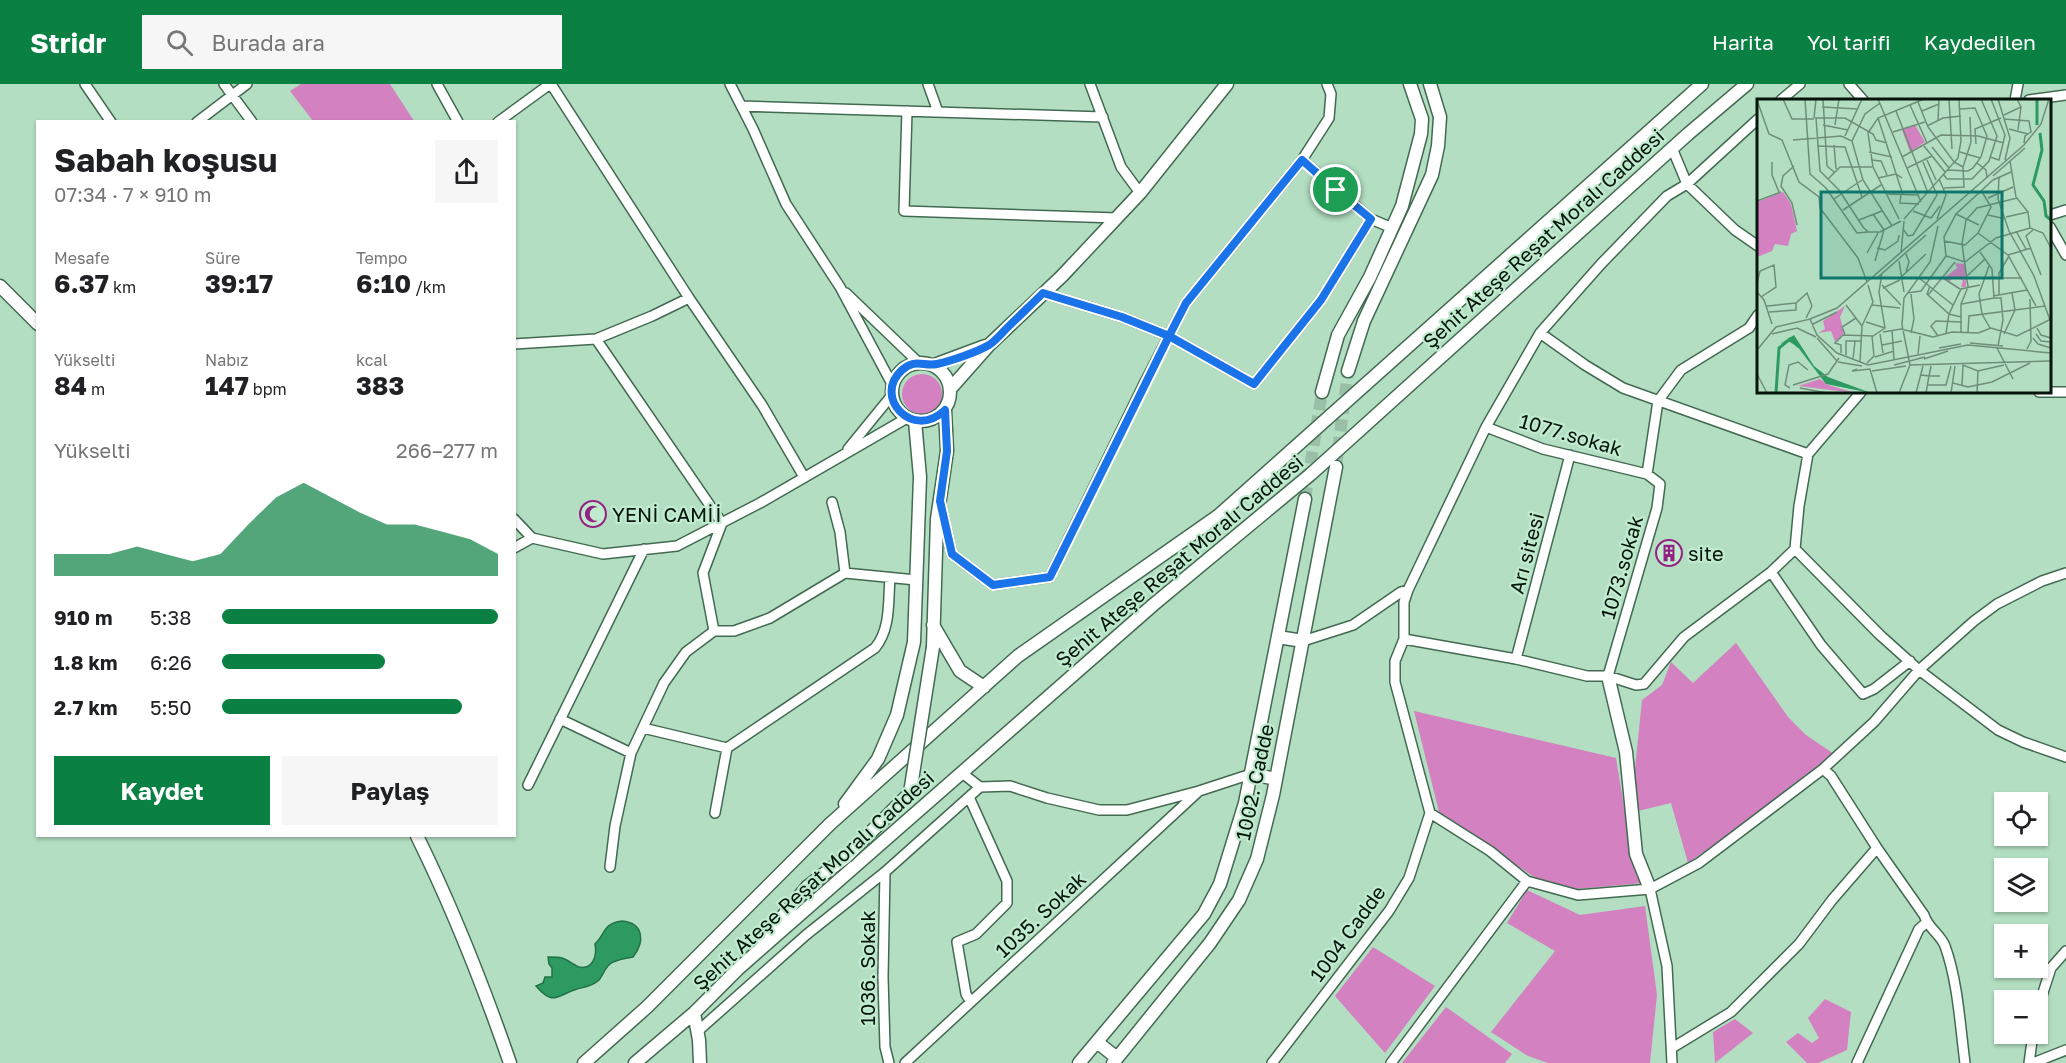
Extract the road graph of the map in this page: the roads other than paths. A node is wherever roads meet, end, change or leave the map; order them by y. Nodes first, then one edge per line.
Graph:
1 (224, 84) edge
2 (247, 84) edge
3 (437, 84) edge
4 (550, 84) edge
5 (730, 84) edge
6 (928, 84) edge
7 (1090, 84) edge
8 (1227, 84) edge
9 (1327, 84) edge
10 (1410, 84) edge
11 (1430, 84) edge
12 (1702, 84) edge
13 (1747, 84) edge
14 (1800, 84) edge
15 (1849, 84) edge
16 (2018, 84) edge
17 (88, 85) edge
18 (1216, 89) edge
19 (2066, 94) edge
20 (233, 96) junction
21 (1781, 99) edge
22 (1862, 99) edge
23 (2015, 99) edge
24 (2035, 99) edge
25 (741, 106) junction
26 (907, 111) junction
27 (938, 112) junction
28 (1103, 117) junction
29 (110, 120) edge
30 (200, 120) edge
31 (251, 120) edge
32 (457, 120) edge
33 (501, 120) edge
34 (1757, 120) edge
35 (1672, 148) junction
36 (1302, 160) junction
37 (1687, 183) junction
38 (1140, 193) junction
39 (2066, 210) edge
40 (2051, 214) edge
41 (1117, 218) junction
42 (1371, 219) junction
43 (1392, 228) junction
44 (2051, 230) edge
45 (1404, 234) junction
46 (1757, 245) edge
47 (2066, 255) edge
48 (0, 286) edge
49 (840, 287) junction
50 (1043, 293) junction
51 (689, 298) junction
52 (1757, 316) edge
53 (36, 322) edge
54 (1540, 333) junction
55 (1169, 336) junction
56 (596, 339) junction
57 (516, 344) edge
58 (989, 345) junction
59 (919, 363) junction
60 (934, 365) junction
61 (1348, 371) tunnel mouth
62 (951, 388) junction
63 (892, 390) junction
64 (1322, 392) tunnel mouth
65 (1861, 393) edge
66 (1658, 401) junction
67 (945, 410) junction
68 (911, 419) junction
69 (1486, 427) junction
70 (845, 453) junction
71 (1808, 454) junction
72 (1570, 455) junction
73 (1336, 467) tunnel mouth
74 (1647, 474) junction
75 (804, 477) junction
76 (1305, 499) tunnel mouth
77 (940, 501) junction
78 (832, 502) dead end
79 (516, 521) edge
80 (722, 523) junction
81 (532, 537) junction
82 (516, 547) edge
83 (644, 549) junction
84 (1795, 549) junction
85 (1771, 572) junction
86 (845, 573) junction
87 (2066, 573) edge
88 (890, 578) junction
89 (916, 580) junction
90 (1408, 590) junction
91 (933, 625) junction
92 (714, 631) junction
93 (1278, 637) junction
94 (1404, 639) junction
95 (1303, 641) junction
96 (1516, 659) junction
97 (1910, 662) junction
98 (1919, 670) junction
99 (1608, 676) junction
100 (984, 687) junction
101 (560, 719) junction
102 (643, 728) junction
103 (727, 748) junction
104 (632, 753) junction
105 (2066, 756) edge
106 (1823, 769) junction
107 (962, 773) junction
108 (1251, 774) junction
109 (1276, 778) junction
110 (528, 784) dead end
111 (980, 787) junction
112 (1199, 791) junction
113 (969, 797) junction
114 (716, 813) dead end
115 (1430, 813) junction
116 (830, 824) junction
117 (417, 837) edge
118 (1877, 848) junction
119 (610, 867) dead end
120 (885, 872) junction
121 (1527, 881) junction
122 (1650, 889) junction
123 (1926, 923) junction
124 (2066, 951) edge
125 (739, 968) junction
126 (2044, 990) edge
127 (971, 1002) junction
128 (694, 1013) junction
129 (698, 1031) junction
130 (1097, 1042) junction
131 (2032, 1044) edge
132 (1672, 1048) junction
133 (2066, 1050) edge
134 (1118, 1061) edge
135 (510, 1063) edge
136 (584, 1063) edge
137 (635, 1063) edge
138 (700, 1063) edge
139 (888, 1063) edge
140 (906, 1063) edge
141 (1080, 1063) edge
142 (1272, 1063) edge
143 (1391, 1063) edge
144 (1672, 1063) edge
145 (1857, 1063) edge
146 (1965, 1063) edge
147 (2031, 1063) edge

1 - 20 street
2 - 20 street
3 - 32 street
4 - 33 street
4 - 51 street
5 - 25 street
6 - 27 street
7 - 28 street
8 - 18 main road
9 - 36 street
10 - 43 main road
11 - 45 main road
12 - 100 main road
13 - 35 main road, Şehit Ateşe Reşat Moralı Caddesi
14 - 21 street
15 - 22 street
16 - 23 street
17 - 29 street
18 - 38 main road
19 - 24 street
20 - 30 street
20 - 31 street
25 - 26 street
25 - 49 street
26 - 27 street
26 - 41 street
27 - 28 street
28 - 38 street
34 - 37 street
35 - 37 street
35 - 107 main road, Şehit Ateşe Reşat Moralı Caddesi
36 - 42 street
36 - 55 street
37 - 46 street
37 - 54 street
38 - 41 main road
39 - 40 street
41 - 50 main road
42 - 43 street
42 - 55 street
43 - 45 main road
43 - 64 main road
44 - 47 street
45 - 61 main road
48 - 53 main road
49 - 59 street
49 - 63 street
50 - 55 street
50 - 58 main road
51 - 56 street
51 - 75 street
52 - 66 street
54 - 66 street
54 - 69 street
55 - 77 street
56 - 57 street
56 - 80 street
58 - 60 main road
58 - 62 main road
59 - 60 main road
59 - 63 main road
60 - 62 main road
62 - 67 main road
63 - 68 main road
63 - 70 street
65 - 71 street
66 - 71 street
66 - 74 street
67 - 68 main road
67 - 77 main road
68 - 70 street
68 - 89 main road
69 - 72 street, 1077.sokak
69 - 90 street
70 - 75 street
71 - 84 street
72 - 74 street, 1077.sokak
72 - 96 street, Arı sitesi
73 - 95 main road, 1002. Cadde
74 - 99 street, 1073.sokak
75 - 80 street
76 - 93 main road, 1002. Cadde
77 - 91 main road
78 - 86 street
79 - 81 street
80 - 83 street
80 - 92 street
81 - 82 street
81 - 83 street
83 - 101 street
84 - 85 street
84 - 97 street
85 - 97 street
85 - 99 street
86 - 88 street
86 - 92 street
87 - 98 street
88 - 89 street
88 - 103 street
89 - 116 main road
90 - 94 street
90 - 95 street
91 - 100 main road
91 - 125 main road, bridge
92 - 102 street
93 - 95 main road
93 - 108 main road, 1002. Cadde
94 - 96 street
94 - 115 street
95 - 109 main road, 1002. Cadde
96 - 99 street
97 - 98 street
98 - 105 street
98 - 106 street
99 - 122 main road
100 - 116 main road
101 - 104 street
101 - 110 street
102 - 103 street
102 - 104 street
103 - 114 street
104 - 119 street
106 - 118 street
106 - 122 street
107 - 111 street
107 - 125 main road, Şehit Ateşe Reşat Moralı Caddesi
108 - 109 main road
108 - 112 street
108 - 130 main road, 1002. Cadde
109 - 134 main road, 1002. Cadde
111 - 112 street
111 - 113 street
112 - 127 street, 1035. Sokak
113 - 120 street
113 - 127 street
115 - 121 street
115 - 142 street, 1004 Cadde
116 - 136 main road
117 - 135 main road
118 - 123 street
118 - 132 street
120 - 129 street
120 - 139 street, 1036. Sokak
121 - 122 street
121 - 143 street
122 - 132 street
123 - 145 street
123 - 146 street
124 - 126 street
125 - 128 main road, Şehit Ateşe Reşat Moralı Caddesi
127 - 140 street, 1035. Sokak
128 - 129 main road
128 - 137 main road, Şehit Ateşe Reşat Moralı Caddesi
129 - 138 main road
130 - 134 main road
130 - 141 main road, 1002. Cadde
131 - 147 street
132 - 144 street
133 - 147 street

